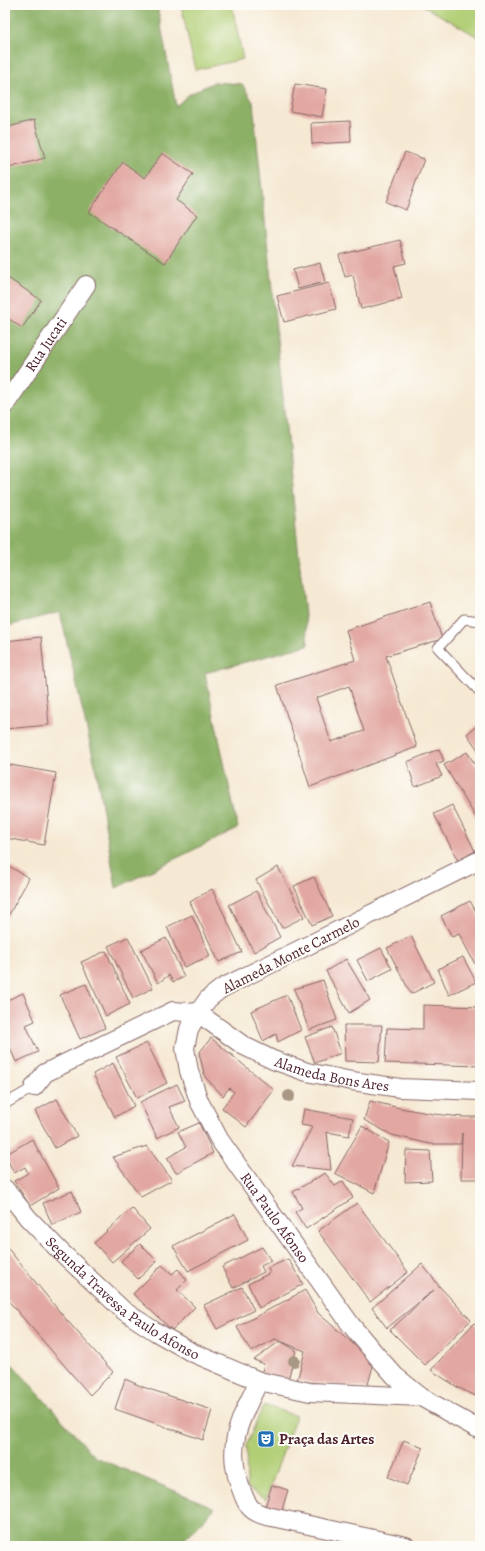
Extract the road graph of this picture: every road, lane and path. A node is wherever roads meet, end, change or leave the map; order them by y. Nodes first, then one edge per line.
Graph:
1 (86, 285) dead end
2 (5, 405) edge
3 (480, 621) edge
4 (480, 692) edge
5 (480, 860) edge
6 (198, 1014) junction
7 (34, 1087) joint
8 (480, 1091) edge
9 (5, 1104) edge
10 (5, 1189) edge
11 (259, 1381) junction
12 (421, 1397) junction
13 (480, 1430) edge
14 (406, 1546) edge

1 - 2 street, Rua Jucati
3 - 4 lane
5 - 6 street, Alameda Monte Carmelo
6 - 7 street
6 - 8 street, Alameda Bons Ares
6 - 12 street, Rua Paulo Afonso
7 - 9 lane
10 - 11 street, Segunda Travessa Paulo Afonso
11 - 12 street, Rua Paulo Afonso
11 - 14 street
12 - 13 street, Rua Paulo Afonso

